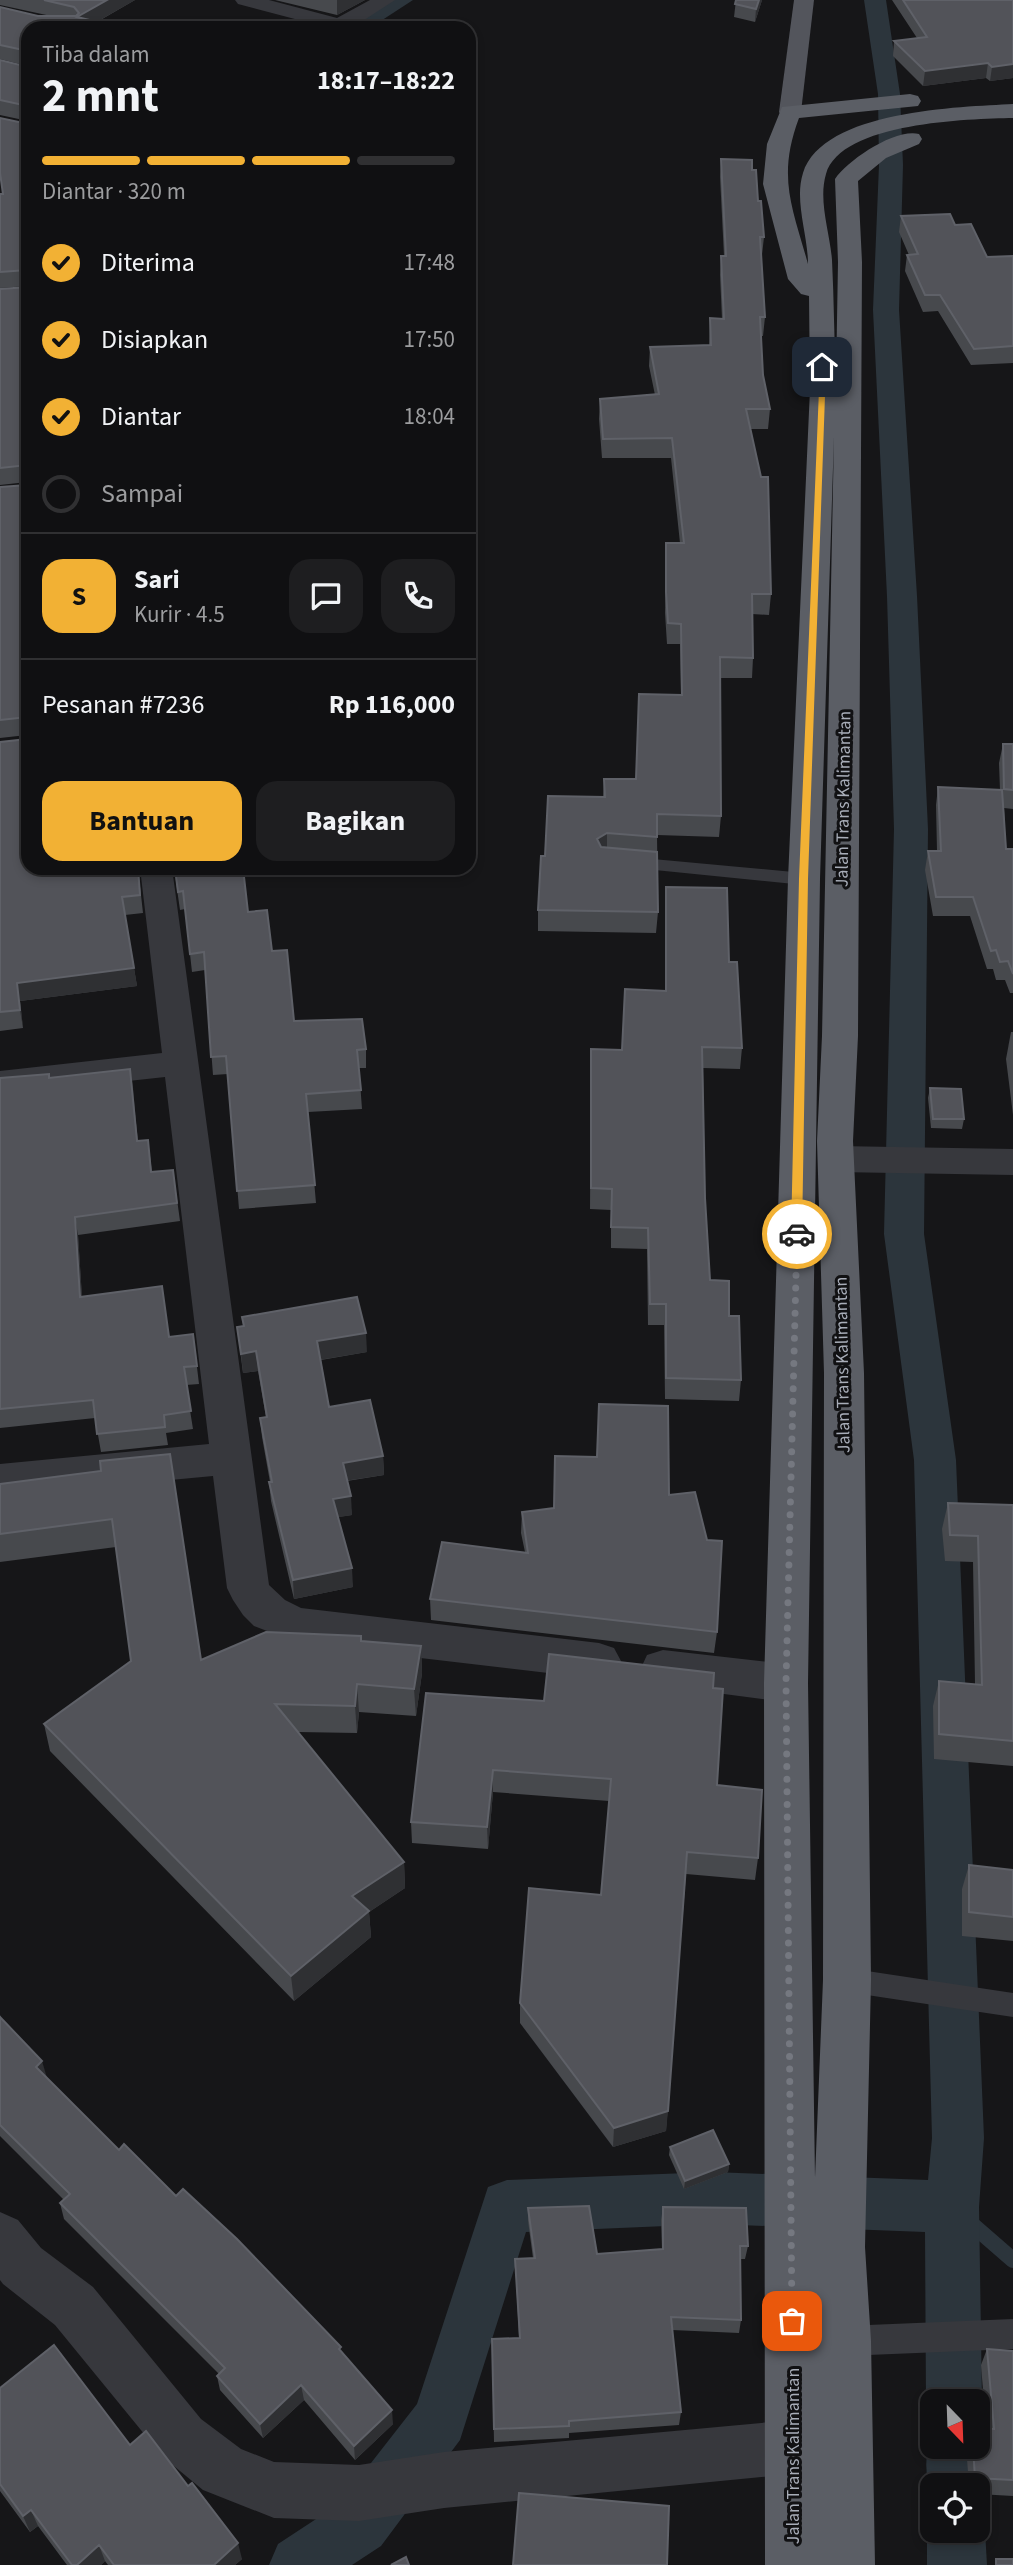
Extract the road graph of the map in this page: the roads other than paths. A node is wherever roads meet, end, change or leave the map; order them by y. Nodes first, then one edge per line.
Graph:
1 (245, 0) edge
2 (385, 0) edge
3 (804, 0) edge
4 (326, 21) edge
5 (348, 21) edge
6 (1013, 96) edge
7 (1013, 111) edge
8 (790, 112) junction
9 (1013, 119) edge
10 (821, 300) junction
11 (607, 861) edge
12 (157, 875) edge
13 (804, 879) junction
14 (181, 1063) junction
15 (0, 1083) edge
16 (845, 1159) junction
17 (1004, 1162) edge
18 (232, 1458) junction
19 (0, 1480) edge
20 (786, 1682) junction
21 (864, 1982) junction
22 (1013, 2005) edge
23 (815, 2247) junction
24 (7, 2263) edge
25 (1013, 2334) edge
26 (844, 2341) junction
27 (793, 2447) junction
28 (793, 2565) edge
29 (847, 2565) edge

1 - 4 street
2 - 5 street
3 - 8 main road
6 - 8 highway
7 - 10 highway, Jalan Trans Kalimantan
8 - 10 highway
9 - 16 highway, Jalan Trans Kalimantan
10 - 13 highway, Jalan Trans Kalimantan
11 - 13 lane
12 - 14 street
13 - 20 highway, Jalan Trans Kalimantan
14 - 15 street
14 - 18 street
16 - 17 street
16 - 21 highway, Jalan Trans Kalimantan
18 - 19 street
18 - 20 street
20 - 23 highway, Jalan Trans Kalimantan
21 - 22 lane
21 - 23 highway, Jalan Trans Kalimantan
23 - 26 highway, Jalan Trans Kalimantan
23 - 27 highway, Jalan Trans Kalimantan
24 - 27 street
25 - 26 lane
26 - 29 highway, Jalan Trans Kalimantan
27 - 28 highway, Jalan Trans Kalimantan

